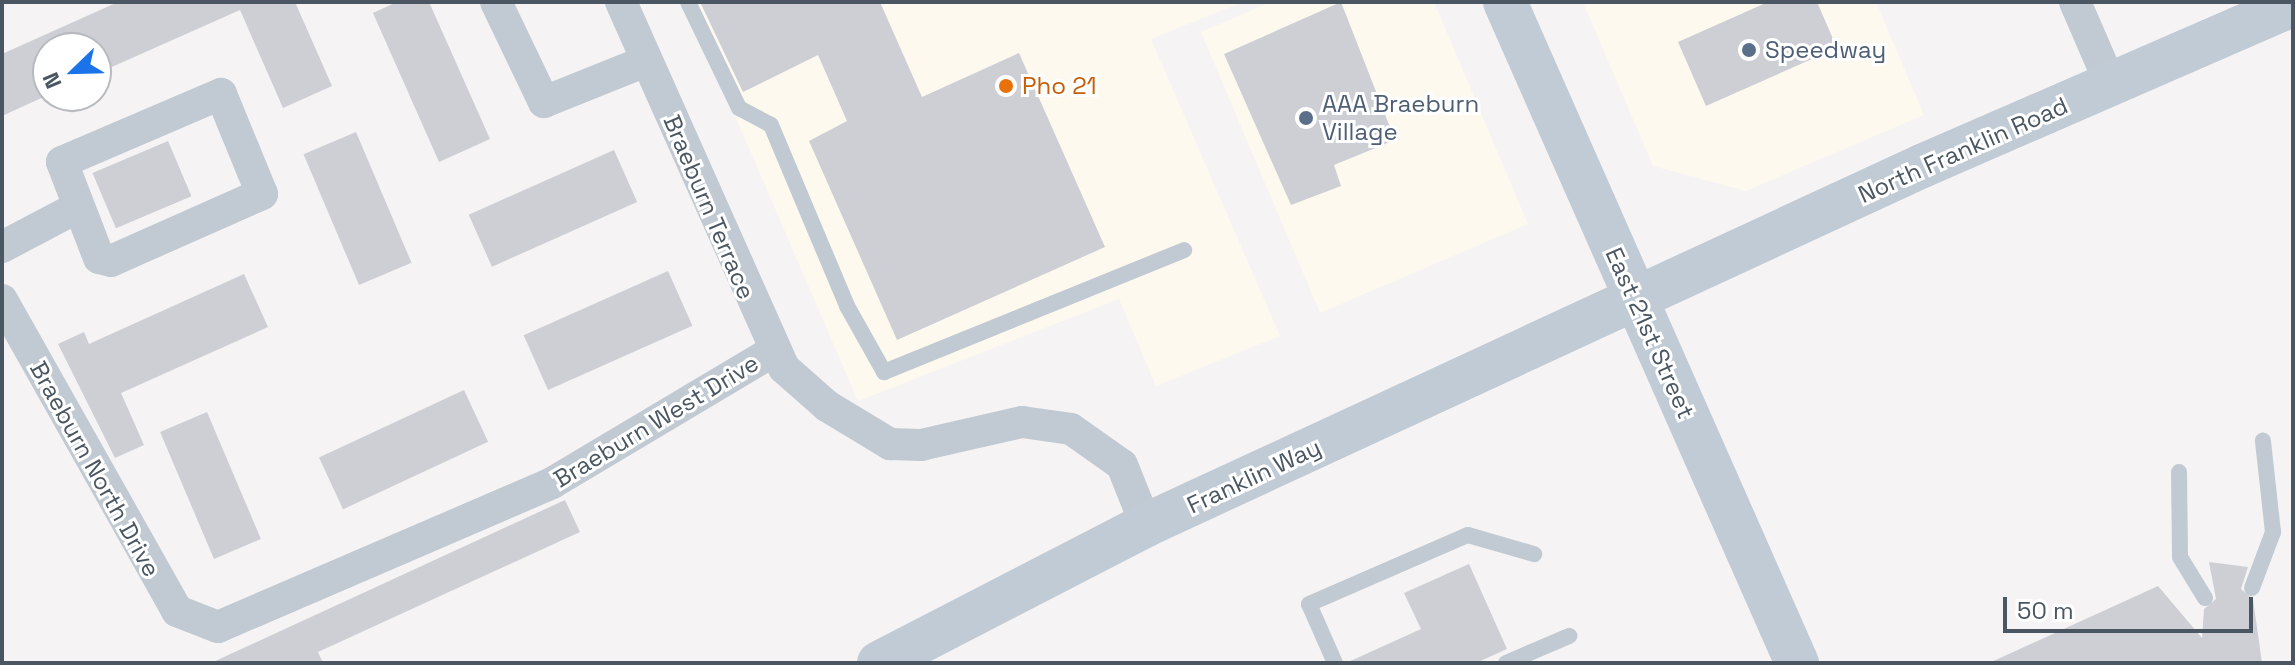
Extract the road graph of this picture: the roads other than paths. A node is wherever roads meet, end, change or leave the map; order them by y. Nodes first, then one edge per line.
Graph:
1 (496, 2) edge
2 (621, 2) edge
3 (688, 2) edge
4 (1505, 2) edge
5 (2075, 2) edge
6 (2293, 5) edge
7 (646, 61) junction
8 (2111, 85) junction
9 (76, 208) junction
10 (2, 247) edge
11 (1184, 250) dead end
12 (1635, 299) junction
13 (2, 300) edge
14 (772, 352) junction
15 (2263, 441) dead end
16 (2179, 472) dead end
17 (1146, 525) junction
18 (1534, 554) dead end
19 (2252, 588) dead end
20 (2205, 598) dead end
21 (201, 625) joint
22 (1569, 636) dead end
23 (879, 663) edge
24 (1335, 663) edge
25 (1506, 663) edge
26 (1797, 663) edge

1 - 7 street
2 - 7 street, Braeburn Terrace
3 - 11 lane
4 - 12 main road, East 21st Street
5 - 8 street
6 - 8 main road, North Franklin Road
7 - 14 street, Braeburn Terrace
8 - 12 main road, North Franklin Road
9 - 9 street
9 - 10 street
12 - 17 main road, Franklin Way
12 - 26 main road, East 21st Street
13 - 21 street, Braeburn North Drive
14 - 17 street, Braeburn West Drive
14 - 21 street, Braeburn West Drive
15 - 19 lane
16 - 20 lane
17 - 23 main road, Franklin Way
18 - 24 lane
22 - 25 lane

